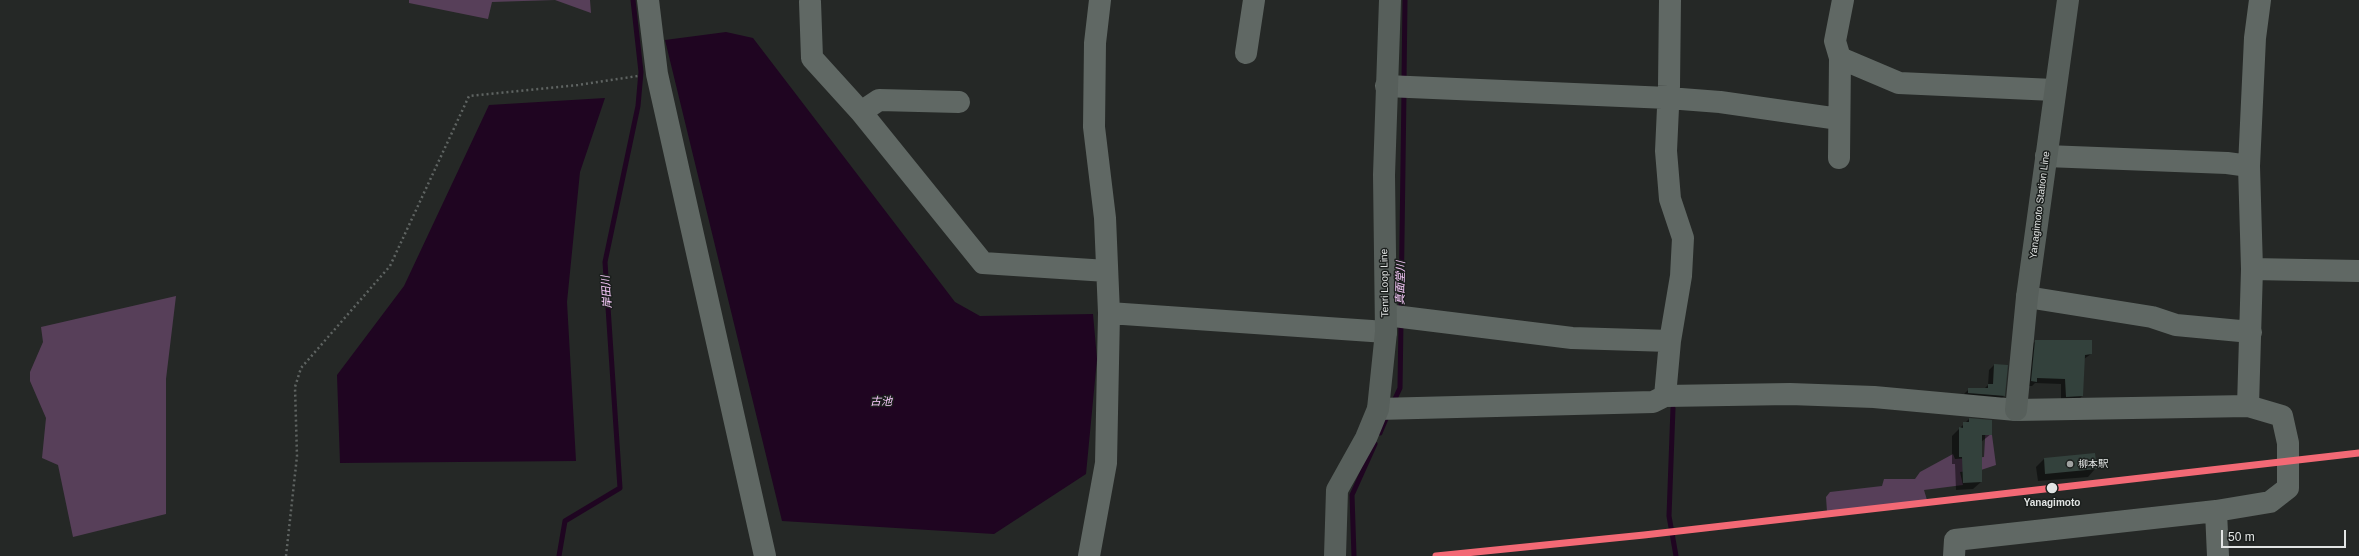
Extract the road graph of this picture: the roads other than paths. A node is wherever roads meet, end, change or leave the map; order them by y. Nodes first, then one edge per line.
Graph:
1 (648, 0) edge
2 (1100, 0) edge
3 (1254, 0) edge
4 (1390, 0) edge
5 (1670, 0) edge
6 (1842, 0) edge
7 (2068, 0) edge
8 (2260, 0) edge
9 (810, 2) dead end
10 (1246, 53) dead end
11 (1840, 58) junction
12 (1386, 86) junction
13 (2054, 90) junction
14 (1668, 98) junction
15 (960, 102) dead end
16 (861, 112) junction
17 (1839, 119) junction
18 (2046, 156) junction
19 (1839, 158) dead end
20 (2249, 166) junction
21 (2252, 269) junction
22 (1107, 271) junction
23 (2359, 271) edge
24 (2027, 297) junction
25 (1109, 313) junction
26 (1386, 324) junction
27 (2251, 332) junction
28 (1670, 341) junction
29 (1665, 396) junction
30 (2248, 406) junction
31 (1378, 409) junction
32 (2016, 410) junction
33 (2216, 511) junction
34 (765, 556) edge
35 (1089, 556) edge
36 (1335, 556) edge
37 (1954, 556) edge
38 (2218, 556) edge

1 - 34 street
2 - 22 street
3 - 10 street
4 - 12 main road, Tenri Loop Line
5 - 14 street
6 - 11 street
7 - 13 main road, Yanagimoto Station Line
8 - 20 street
9 - 16 street
11 - 13 street
11 - 17 street
12 - 14 street
12 - 26 main road, Tenri Loop Line
13 - 18 main road, Yanagimoto Station Line
14 - 17 street
14 - 28 street
15 - 16 street
16 - 22 street
17 - 19 street
18 - 20 street
18 - 24 main road, Yanagimoto Station Line
20 - 21 street
21 - 23 street
21 - 27 street
22 - 25 street
24 - 27 street
24 - 32 main road, Yanagimoto Station Line
25 - 26 street
25 - 35 street
26 - 28 street
26 - 31 main road, Tenri Loop Line
27 - 30 street
28 - 29 street
29 - 31 street
29 - 32 street
30 - 32 street
30 - 33 street
31 - 36 main road, Tenri Loop Line
33 - 37 street
33 - 38 street

